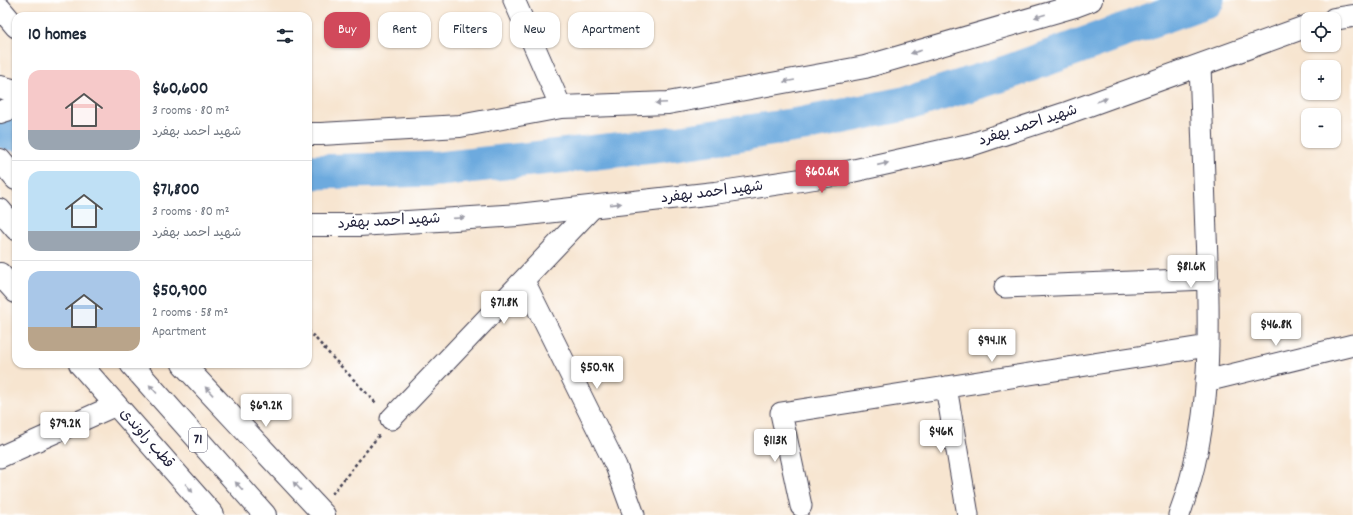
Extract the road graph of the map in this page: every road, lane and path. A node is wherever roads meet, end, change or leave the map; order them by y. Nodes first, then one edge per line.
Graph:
1 (514, 0) edge
2 (1091, 0) edge
3 (0, 8) edge
4 (1353, 16) edge
5 (1341, 18) edge
6 (12, 22) edge
7 (1301, 29) edge
8 (1200, 65) junction
9 (0, 88) edge
10 (12, 90) edge
11 (560, 106) junction
12 (12, 108) edge
13 (0, 112) edge
14 (312, 134) edge
15 (0, 150) edge
16 (0, 160) edge
17 (12, 160) edge
18 (12, 174) edge
19 (593, 207) junction
20 (0, 210) edge
21 (12, 224) edge
22 (312, 224) edge
23 (0, 274) edge
24 (1208, 279) junction
25 (524, 281) junction
26 (1005, 287) dead end
27 (12, 288) edge
28 (312, 334) edge
29 (1353, 345) edge
30 (1208, 346) junction
31 (84, 368) edge
32 (135, 368) edge
33 (187, 368) edge
34 (1206, 381) junction
35 (946, 387) junction
36 (116, 405) junction
37 (391, 420) junction
38 (0, 457) edge
39 (801, 506) dead end
40 (322, 513) edge
41 (213, 515) edge
42 (265, 515) edge
43 (634, 515) edge
44 (968, 515) edge
45 (1179, 515) edge

1 - 11 street
2 -> 11 main road
3 - 6 street
4 - 5 main road
7 - 8 main road, شهید احمد بهفرد
19 -> 8 main road, شهید احمد بهفرد
8 - 24 street
9 - 10 main road
11 - 14 main road
12 - 13 main road
15 - 17 main road
16 - 18 main road
22 -> 19 main road, شهید احمد بهفرد
19 - 25 street
20 - 21 main road
23 - 27 main road
24 - 26 street
24 - 30 street
25 - 37 street
25 - 43 street
28 - 37 path
29 - 34 street
30 - 34 street
30 - 35 street
31 - 36 main road, قطب راوندی
42 -> 32 main road, 71
40 -> 33 main road
34 - 45 street
35 - 39 street
35 - 44 street
36 - 38 street
36 -> 41 main road, قطب راوندی
37 - 40 path

